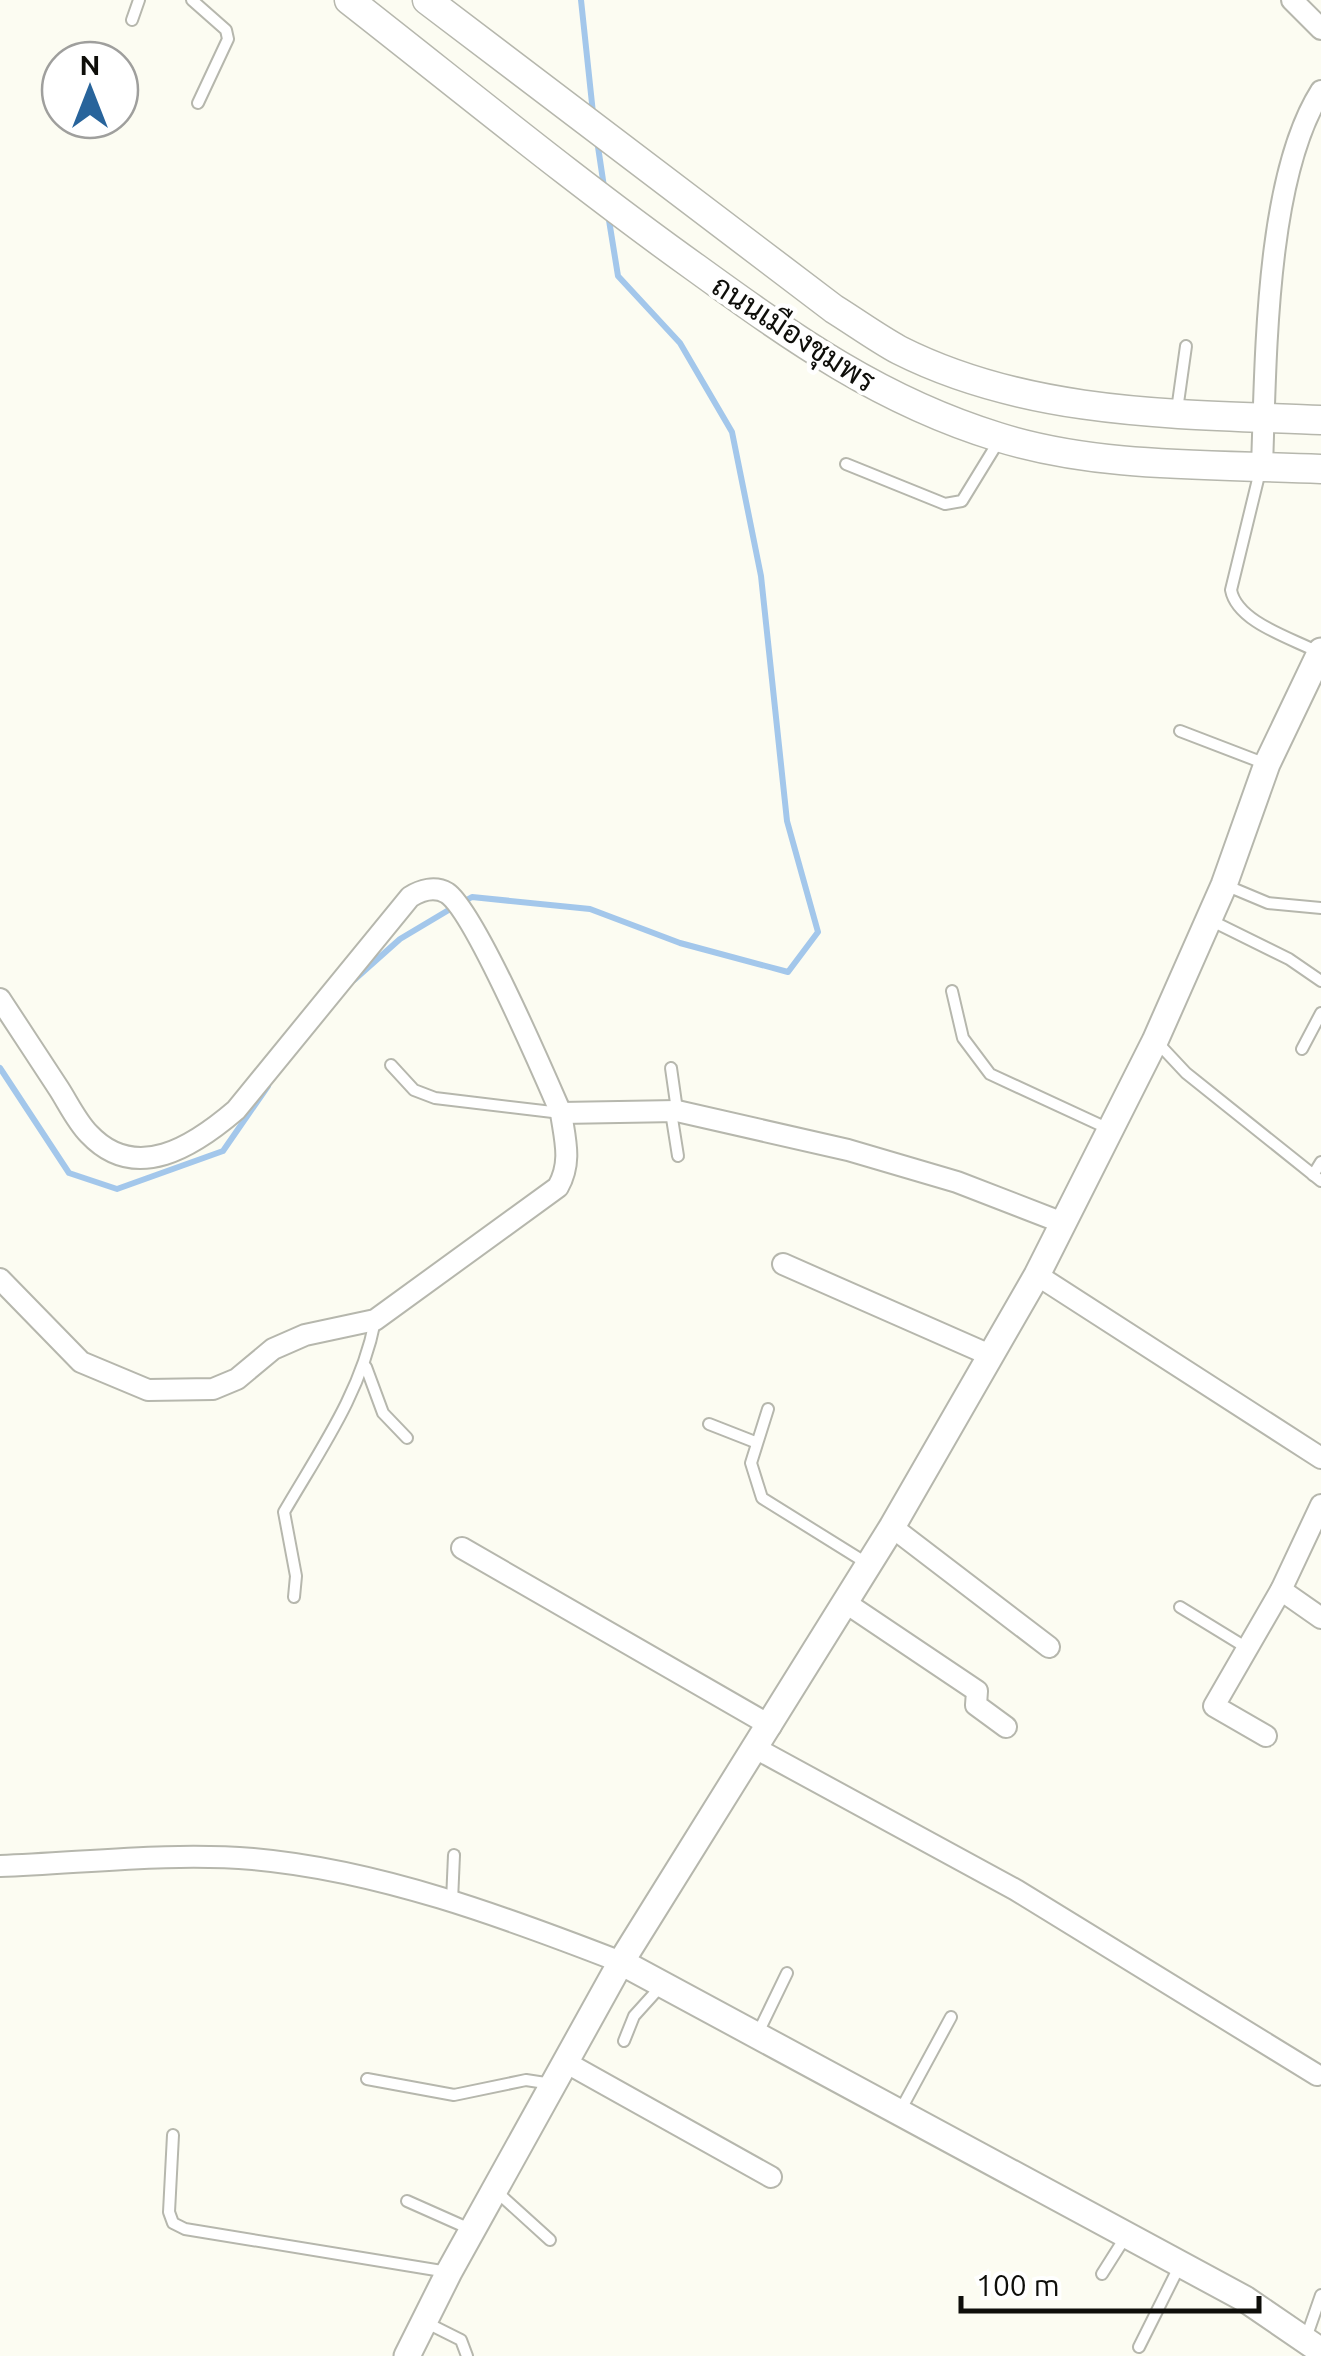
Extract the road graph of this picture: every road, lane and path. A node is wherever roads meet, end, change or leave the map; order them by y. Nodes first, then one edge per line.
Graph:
1 (139, 0) edge
2 (192, 0) edge
3 (348, 0) edge
4 (427, 0) edge
5 (1292, 0) edge
6 (132, 20) dead end
7 (1321, 29) edge
8 (1321, 91) edge
9 (198, 103) dead end
10 (1186, 346) dead end
11 (1176, 417) junction
12 (1264, 418) junction
13 (1321, 420) edge
14 (1001, 438) junction
15 (846, 464) dead end
16 (1262, 466) junction
17 (1321, 469) edge
18 (1320, 652) edge
19 (1180, 732) dead end
20 (1267, 764) junction
21 (1224, 885) junction
22 (1321, 908) edge
23 (1207, 918) junction
24 (1321, 981) edge
25 (952, 992) dead end
26 (0, 998) edge
27 (1321, 1013) edge
28 (1155, 1041) junction
29 (1302, 1049) dead end
30 (392, 1065) dead end
31 (671, 1068) dead end
32 (674, 1111) junction
33 (561, 1113) junction
34 (1110, 1129) junction
35 (678, 1156) dead end
36 (1321, 1162) edge
37 (1317, 1178) edge
38 (1063, 1222) junction
39 (783, 1264) dead end
40 (1037, 1275) junction
41 (0, 1279) edge
42 (375, 1320) junction
43 (992, 1356) junction
44 (366, 1366) junction
45 (768, 1409) dead end
46 (708, 1424) dead end
47 (407, 1438) dead end
48 (755, 1442) junction
49 (1321, 1458) edge
50 (1321, 1505) edge
51 (892, 1527) junction
52 (462, 1548) dead end
53 (869, 1565) junction
54 (1281, 1590) junction
55 (294, 1598) dead end
56 (846, 1603) junction
57 (1180, 1607) dead end
58 (1321, 1618) edge
59 (1049, 1647) dead end
60 (1247, 1649) junction
61 (770, 1726) junction
62 (1006, 1728) dead end
63 (1266, 1736) dead end
64 (757, 1749) junction
65 (454, 1856) dead end
66 (0, 1866) edge
67 (452, 1902) junction
68 (621, 1962) junction
69 (787, 1973) dead end
70 (663, 1984) junction
71 (951, 2017) dead end
72 (757, 2035) junction
73 (624, 2041) dead end
74 (561, 2074) junction
75 (1317, 2075) dead end
76 (367, 2079) dead end
77 (900, 2111) junction
78 (173, 2136) dead end
79 (770, 2176) dead end
80 (495, 2191) junction
81 (407, 2201) dead end
82 (472, 2230) junction
83 (1126, 2235) junction
84 (550, 2240) dead end
85 (1181, 2264) junction
86 (449, 2272) junction
87 (1102, 2274) dead end
88 (1321, 2295) edge
89 (424, 2321) junction
90 (1313, 2345) edge
91 (1139, 2346) dead end
92 (408, 2356) edge
93 (466, 2356) edge

1 - 6 lane
2 - 9 lane
3 - 14 main road, ถนนเมืองชุมพร
4 - 11 main road, ถนนเมืองชุมพร
5 - 7 street
8 - 12 street
10 - 11 lane
11 - 12 main road, ถนนเมืองชุมพร
12 - 13 main road, ถนนเมืองชุมพร
12 - 16 street
14 - 15 lane
14 - 16 main road, ถนนเมืองชุมพร
16 - 17 main road, ถนนเมืองชุมพร
16 - 18 lane
18 - 20 street
19 - 20 lane
20 - 21 street
21 - 22 lane
21 - 23 street
23 - 24 lane
23 - 28 street
25 - 34 lane
26 - 33 street
27 - 29 lane
28 - 34 street
28 - 37 lane
30 - 33 lane
31 - 32 lane
32 - 33 street
32 - 35 lane
32 - 38 street
33 - 42 street
34 - 38 street
36 - 37 lane
38 - 40 street
39 - 43 street
40 - 43 street
40 - 49 street
41 - 42 street
42 - 44 lane
43 - 51 street
44 - 47 lane
44 - 55 lane
45 - 48 lane
46 - 48 lane
48 - 53 lane
50 - 54 street
51 - 53 street
51 - 59 street
52 - 61 street
53 - 56 street
54 - 58 street
54 - 60 street
56 - 61 street
56 - 62 street
57 - 60 lane
60 - 63 street
61 - 64 street
64 - 68 street
64 - 75 street
65 - 67 lane
66 - 67 street
67 - 68 street
68 - 70 street
68 - 74 street
69 - 72 lane
70 - 72 street
70 - 73 lane
71 - 77 lane
72 - 77 street
74 - 76 lane
74 - 79 street
74 - 80 street
77 - 83 street
78 - 86 lane
80 - 82 street
80 - 84 lane
81 - 82 lane
82 - 86 street
83 - 85 street
83 - 87 lane
85 - 90 street
85 - 91 lane
86 - 89 street
88 - 90 lane
89 - 92 street
89 - 93 lane

